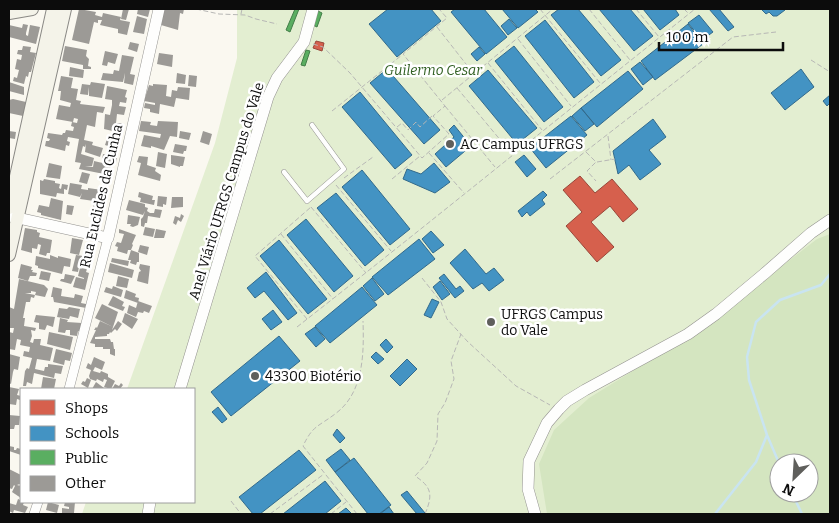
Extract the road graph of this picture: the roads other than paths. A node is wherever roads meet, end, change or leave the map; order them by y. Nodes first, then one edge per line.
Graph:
1 (32, 9) edge
2 (53, 9) edge
3 (65, 9) edge
4 (159, 9) edge
5 (313, 9) edge
6 (9, 13) edge
7 (312, 125) dead end
8 (284, 172) dead end
9 (11, 214) edge
10 (830, 220) edge
11 (108, 238) junction
12 (9, 254) edge
13 (70, 388) edge
14 (180, 388) edge
15 (535, 514) edge

1 - 6 main road
2 - 9 main road
3 - 9 main road
4 - 11 street, Rua Euclides da Cunha
5 - 14 street, Anel Viário UFRGS Campus do Vale
7 - 8 lane
9 - 11 street
9 - 12 main road
10 - 15 street
11 - 13 street, Rua Euclides da Cunha

